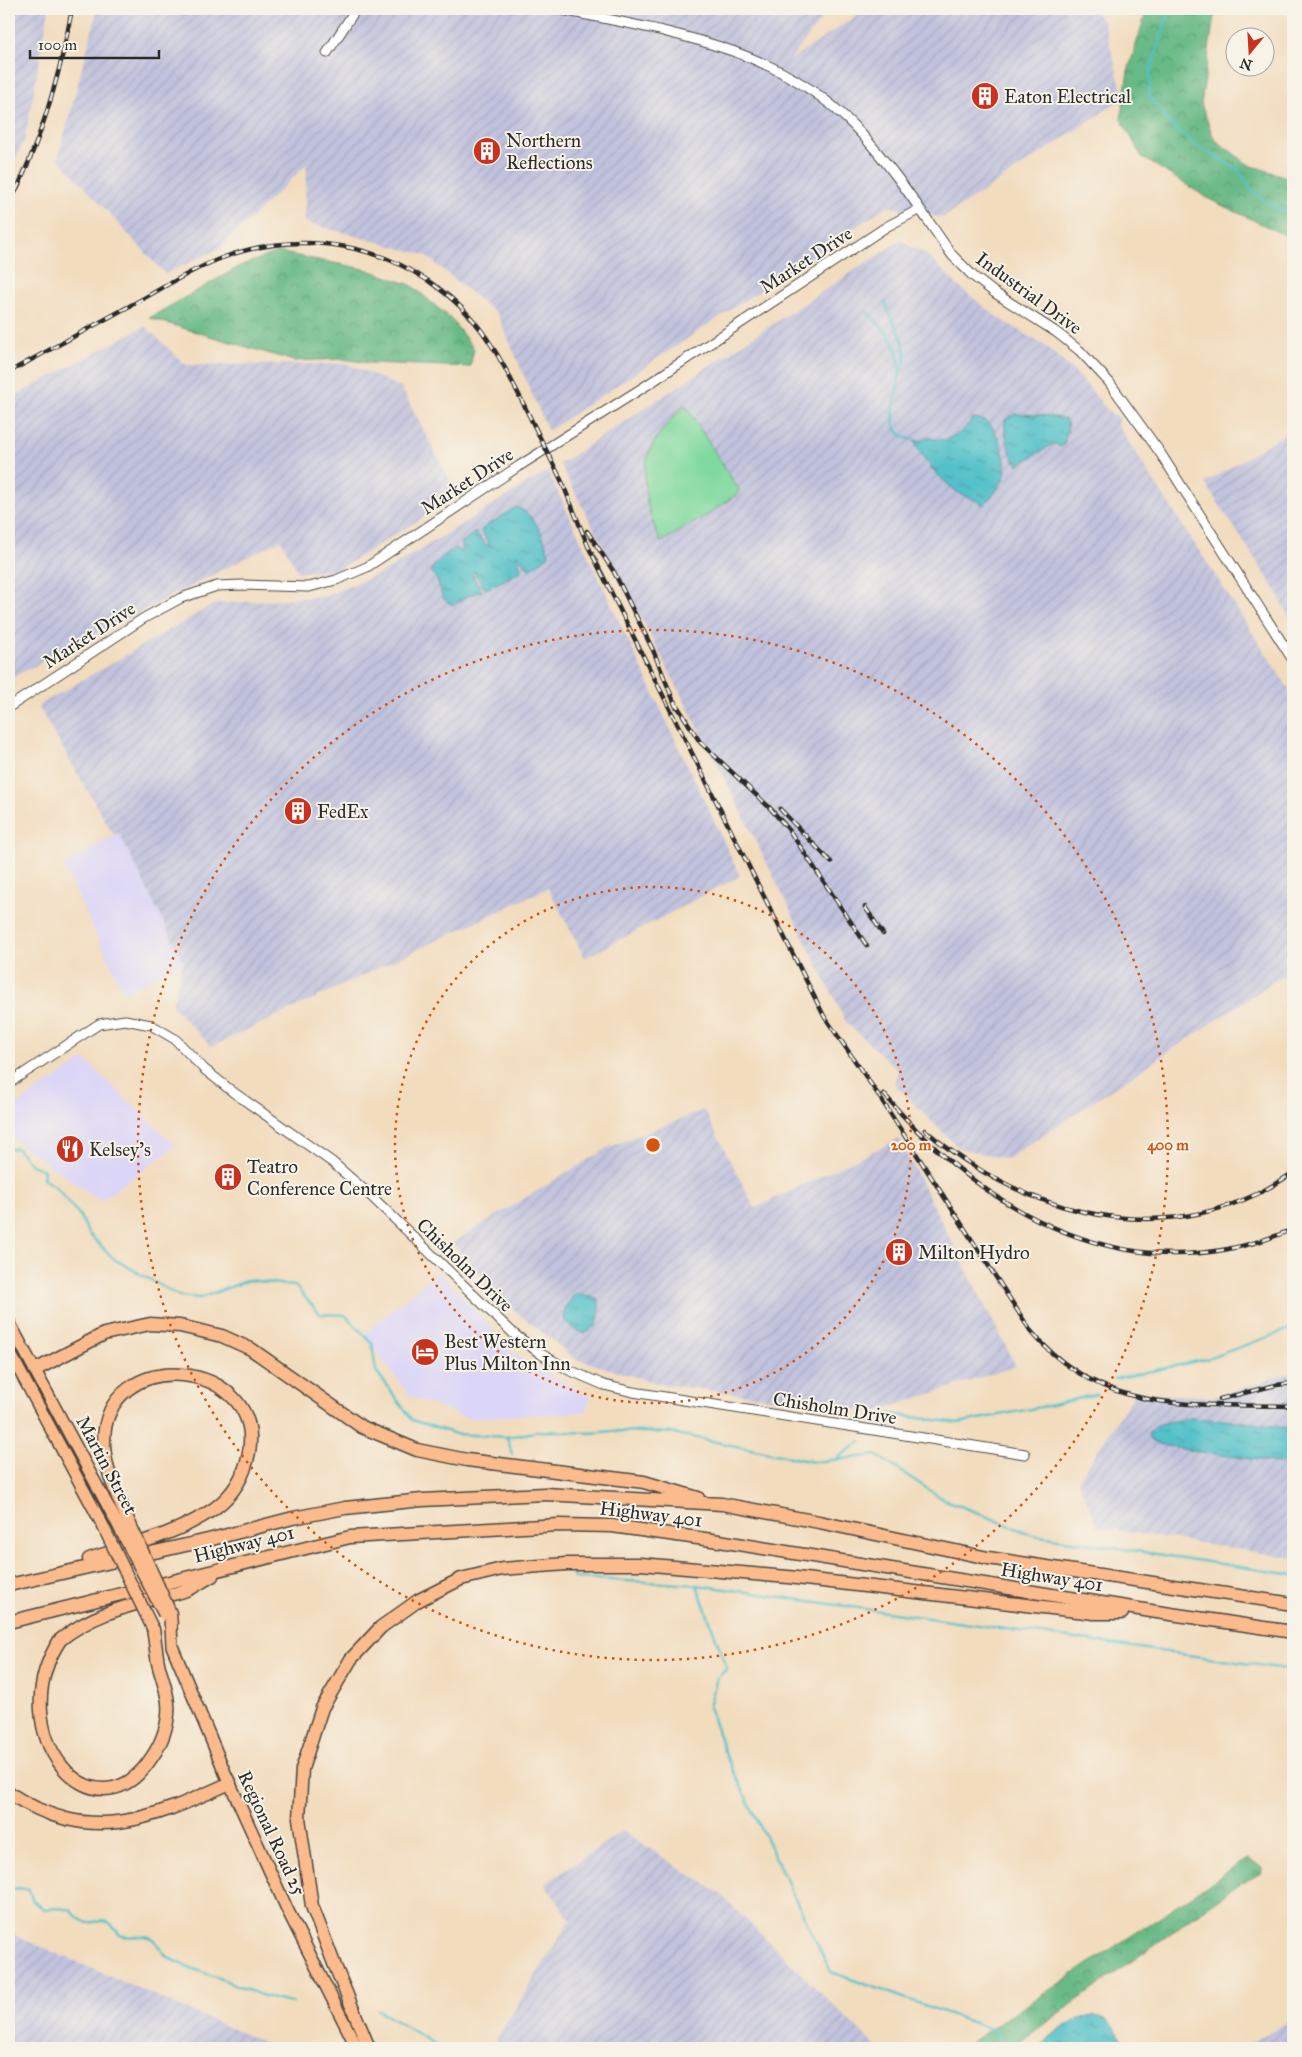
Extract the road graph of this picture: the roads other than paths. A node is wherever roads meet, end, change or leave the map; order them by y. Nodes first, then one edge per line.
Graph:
1 (356, 9) edge
2 (558, 9) edge
3 (327, 53) dead end
4 (918, 210) junction
5 (1293, 660) edge
6 (9, 707) edge
7 (9, 1082) edge
8 (9, 1322) edge
9 (9, 1351) edge
10 (35, 1370) junction
11 (1025, 1454) dead end
12 (722, 1504) junction
13 (122, 1519) junction
14 (230, 1567) junction
15 (38, 1578) junction
16 (9, 1585) edge
17 (1293, 1604) edge
18 (1157, 1612) junction
19 (9, 1622) edge
20 (171, 1626) joint
21 (153, 1629) junction
22 (1293, 1632) edge
23 (172, 1646) junction
24 (30, 1675) dead end
25 (51, 1773) dead end
26 (230, 1783) junction
27 (9, 1793) edge
28 (357, 2048) edge
29 (369, 2048) edge

1 - 3 street
2 - 4 street, Industrial Drive
4 - 5 street, Industrial Drive
4 - 6 street, Market Drive
7 - 11 street, Chisholm Drive
8 - 10 main road, Martin Street
9 - 21 main road, Martin Street, bridge
10 - 12 highway
10 - 13 main road, Martin Street
12 - 15 highway, Highway 401
12 - 17 highway, Highway 401
13 - 15 highway
13 - 20 highway, bridge
14 - 18 highway, Highway 401
14 - 19 highway, Highway 401
14 - 24 highway
15 - 16 highway, Highway 401
18 - 22 highway, Highway 401
18 - 29 highway
20 - 23 main road, Regional Road 25
21 - 23 main road, Martin Street
21 - 25 highway
23 - 26 main road, Regional Road 25
26 - 27 highway
26 - 28 main road, Regional Road 25

